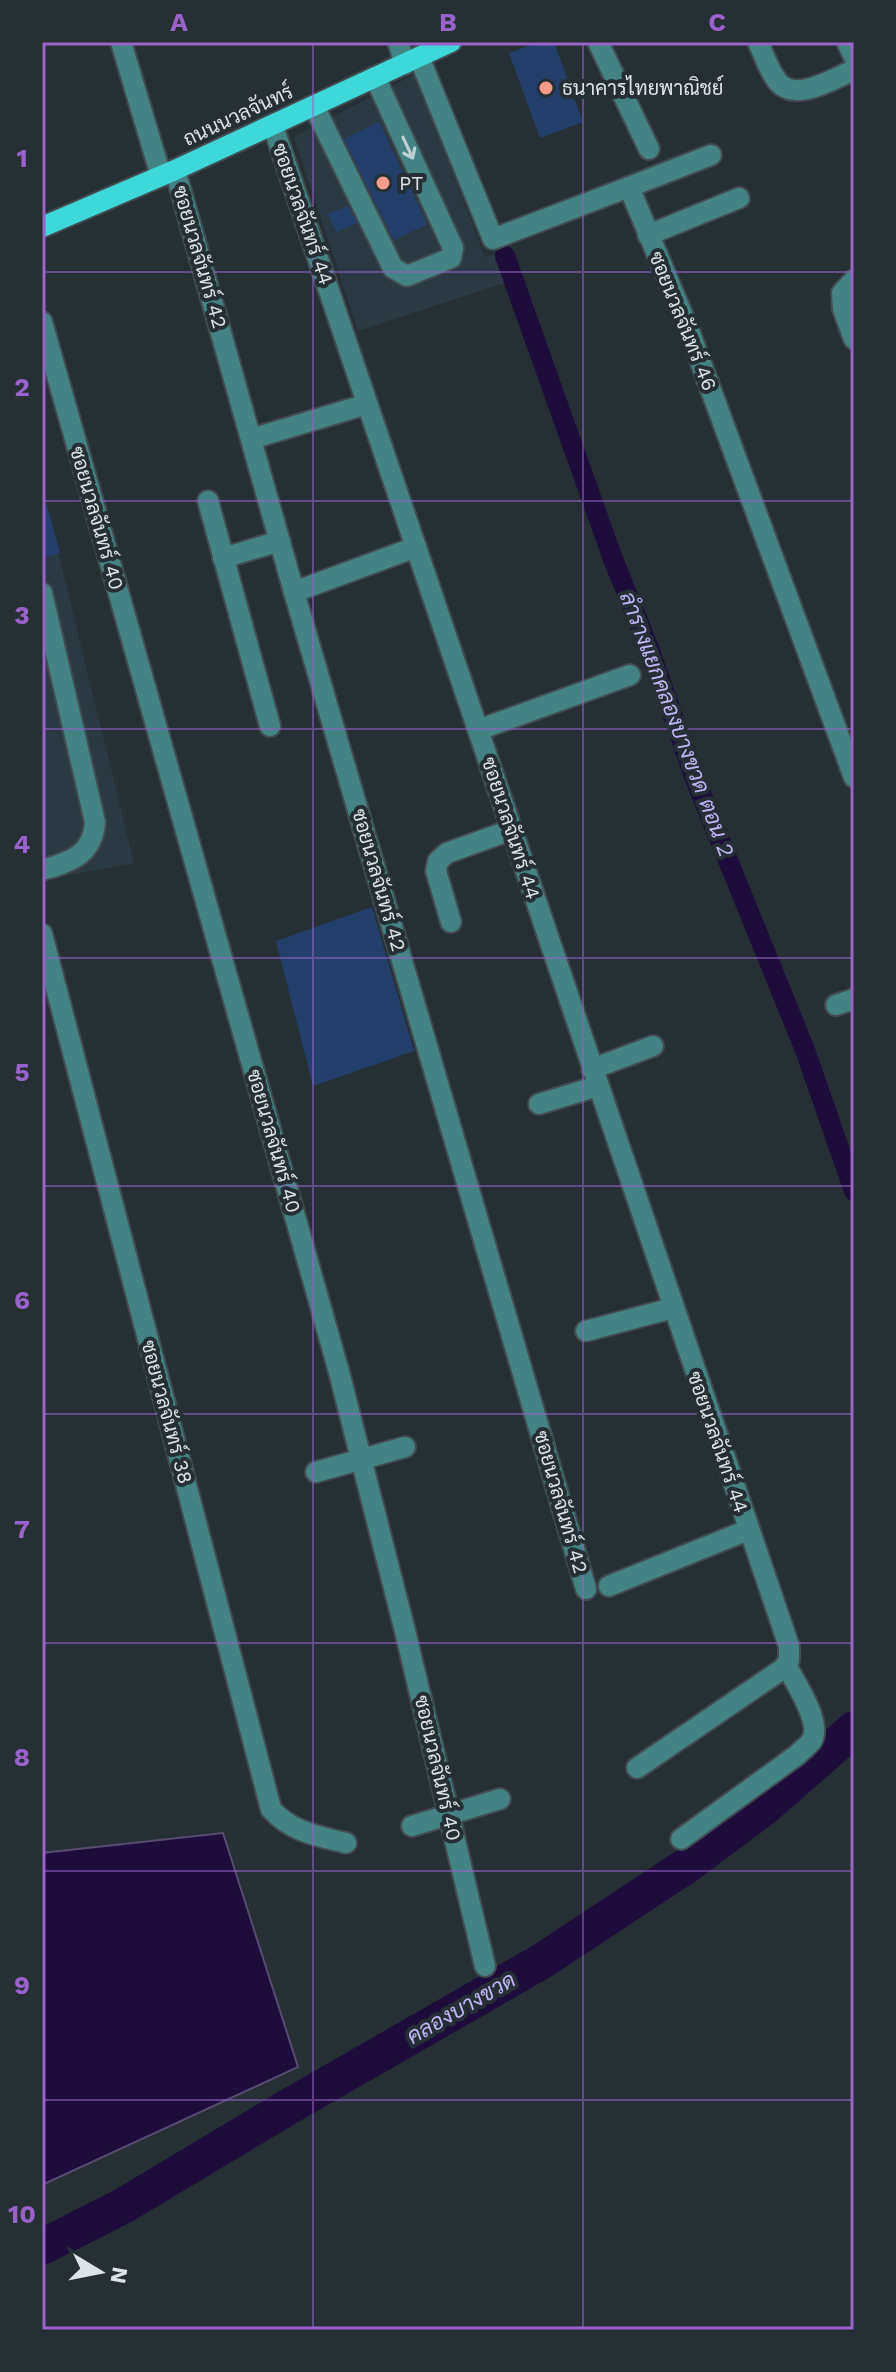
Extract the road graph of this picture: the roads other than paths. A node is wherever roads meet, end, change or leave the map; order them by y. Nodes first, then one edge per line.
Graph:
1 (121, 42) edge
2 (398, 42) edge
3 (598, 42) edge
4 (758, 42) edge
5 (847, 42) edge
6 (443, 44) edge
7 (854, 57) edge
8 (412, 60) junction
9 (854, 70) edge
10 (375, 77) junction
11 (314, 106) junction
12 (273, 126) junction
13 (649, 149) dead end
14 (711, 155) dead end
15 (168, 173) junction
16 (629, 187) junction
17 (739, 198) dead end
18 (42, 227) edge
19 (648, 235) junction
20 (854, 280) edge
21 (42, 322) edge
22 (854, 339) edge
23 (367, 404) junction
24 (251, 439) junction
25 (208, 501) dead end
26 (280, 541) junction
27 (416, 547) junction
28 (223, 558) junction
29 (294, 592) junction
30 (42, 593) edge
31 (630, 675) dead end
32 (270, 726) dead end
33 (478, 730) junction
34 (854, 777) edge
35 (511, 830) junction
36 (42, 870) edge
37 (451, 922) dead end
38 (42, 934) edge
39 (653, 1046) dead end
40 (595, 1078) junction
41 (539, 1104) dead end
42 (673, 1308) junction
43 (586, 1331) dead end
44 (405, 1447) dead end
45 (361, 1459) junction
46 (316, 1472) dead end
47 (748, 1530) junction
48 (609, 1586) dead end
49 (586, 1589) dead end
50 (786, 1665) junction
51 (637, 1768) dead end
52 (500, 1799) dead end
53 (449, 1815) junction
54 (412, 1826) dead end
55 (681, 1839) dead end
56 (346, 1843) dead end
57 (485, 1966) dead end

1 - 15 street, ซอยนวลจันทร์ 42
2 - 8 street
3 - 13 street
4 - 9 street
5 - 7 street
6 - 8 main road, ถนนนวลจันทร์
8 - 10 main road, ถนนนวลจันทร์
8 - 16 street
10 - 11 main road, ถนนนวลจันทร์
10 -> 11 street
11 - 12 main road, ถนนนวลจันทร์
12 - 15 main road, ถนนนวลจันทร์
12 - 23 street, ซอยนวลจันทร์ 44
14 - 16 street
15 - 18 main road, ถนนนวลจันทร์
15 - 24 street, ซอยนวลจันทร์ 42
16 - 19 street, ซอยนวลจันทร์ 46
17 - 19 street
19 - 34 street, ซอยนวลจันทร์ 46
20 - 22 street
21 - 45 street, ซอยนวลจันทร์ 40
23 - 24 street
23 - 27 street, ซอยนวลจันทร์ 44
24 - 26 street, ซอยนวลจันทร์ 42
25 - 28 street
26 - 28 street
26 - 29 street, ซอยนวลจันทร์ 42
27 - 29 street
27 - 33 street, ซอยนวลจันทร์ 44
28 - 32 street
29 - 49 street, ซอยนวลจันทร์ 42
30 - 36 street
31 - 33 street
33 - 35 street, ซอยนวลจันทร์ 44
35 - 37 street
35 - 40 street, ซอยนวลจันทร์ 44
38 - 56 street, ซอยนวลจันทร์ 38
39 - 40 street
40 - 41 street
40 - 42 street, ซอยนวลจันทร์ 44
42 - 43 street
42 - 47 street, ซอยนวลจันทร์ 44
44 - 45 street
45 - 46 street
45 - 53 street, ซอยนวลจันทร์ 40
47 - 48 street
47 - 50 street, ซอยนวลจันทร์ 44
50 - 51 street
50 - 55 street
52 - 53 street
53 - 54 street
53 - 57 street, ซอยนวลจันทร์ 40

